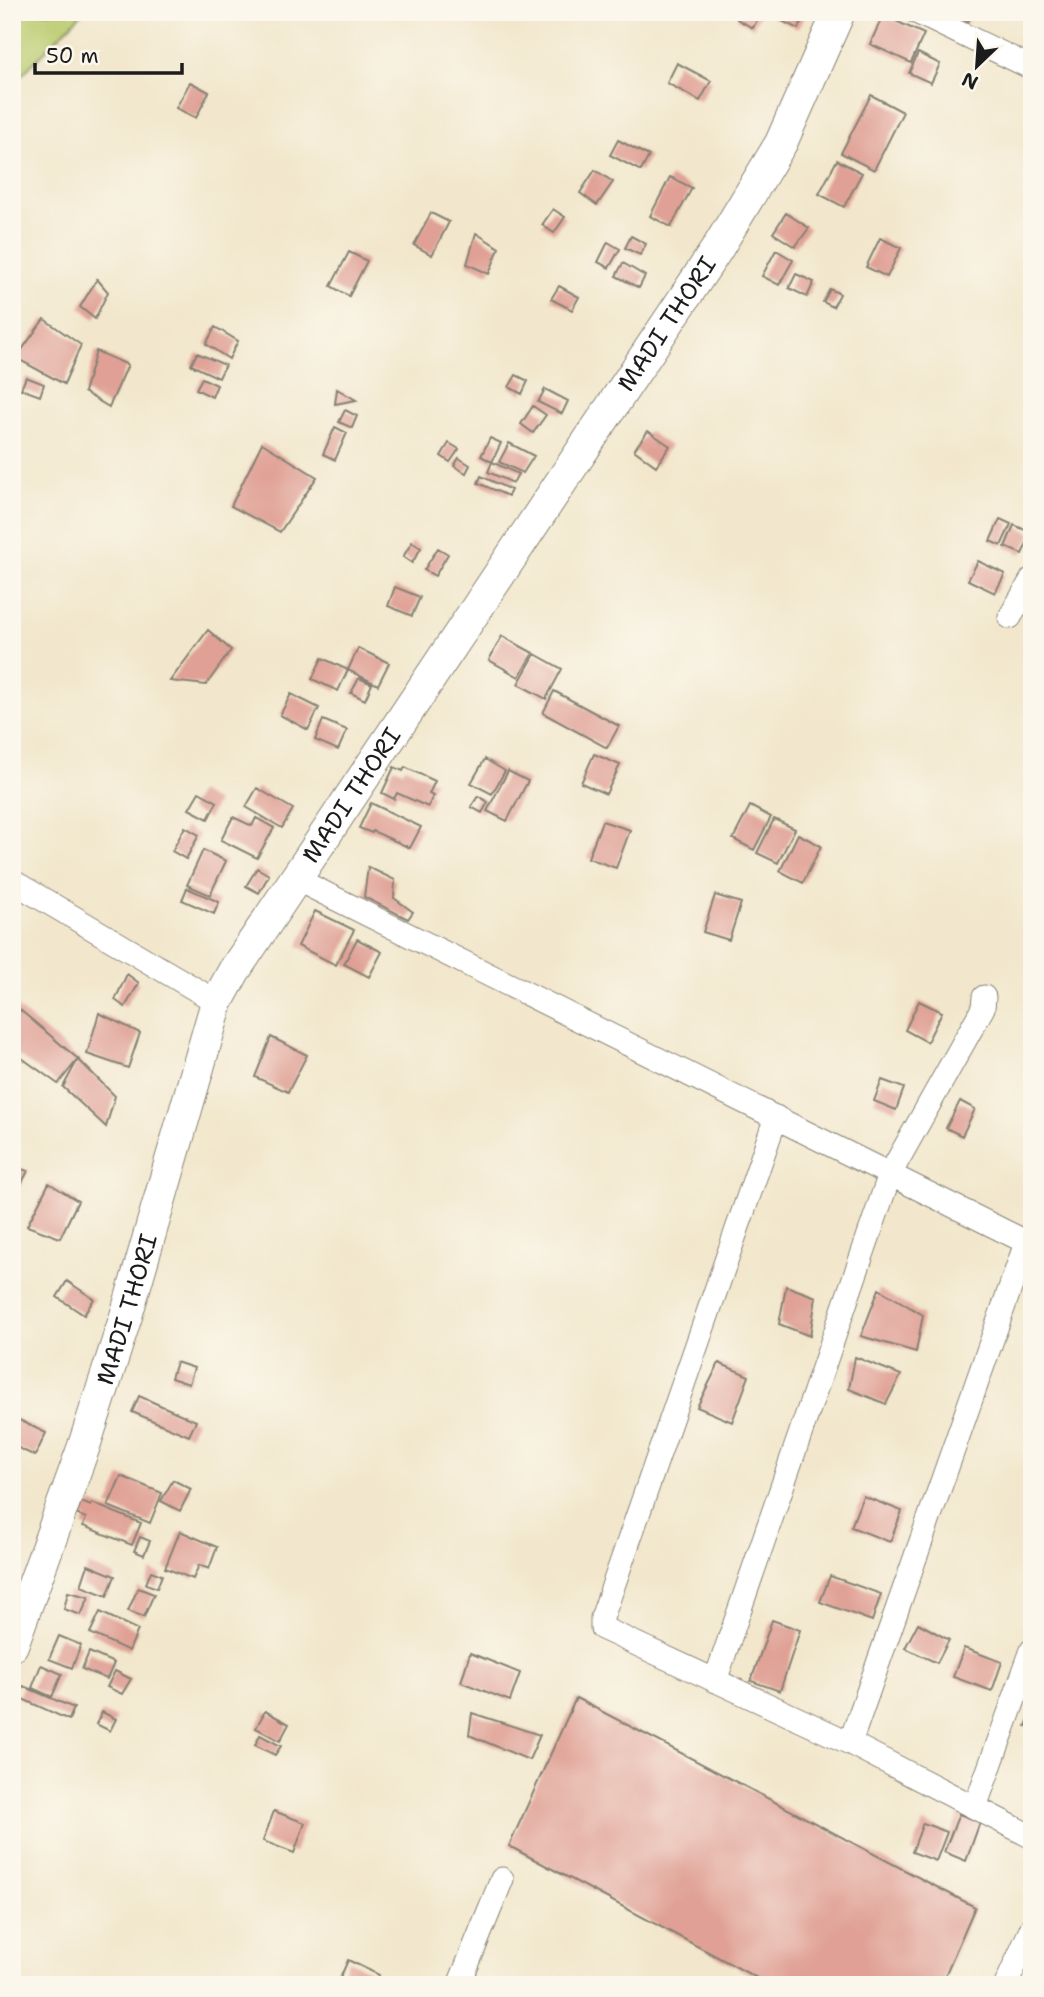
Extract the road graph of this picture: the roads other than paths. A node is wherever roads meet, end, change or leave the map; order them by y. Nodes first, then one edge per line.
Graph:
1 (839, 12) edge
2 (916, 12) edge
3 (1032, 68) edge
4 (1032, 579) edge
5 (1010, 617) dead end
6 (296, 879) junction
7 (12, 881) edge
8 (984, 997) dead end
9 (217, 1002) junction
10 (776, 1118) junction
11 (890, 1174) junction
12 (1029, 1244) edge
13 (12, 1645) edge
14 (1032, 1650) edge
15 (715, 1681) junction
16 (850, 1744) junction
17 (975, 1807) junction
18 (1032, 1837) edge
19 (502, 1879) dead end
20 (1032, 1927) edge
21 (459, 1985) edge
22 (1006, 1985) edge

1 - 6 main road, MADI THORI
2 - 3 street
4 - 5 street
6 - 9 main road, MADI THORI
6 - 10 street
7 - 9 street
8 - 11 street
9 - 13 main road, MADI THORI
10 - 11 street
10 - 15 street
11 - 12 street
11 - 15 street
12 - 16 street
14 - 17 street
15 - 16 street
16 - 17 street
17 - 18 street
19 - 21 street
20 - 22 street

